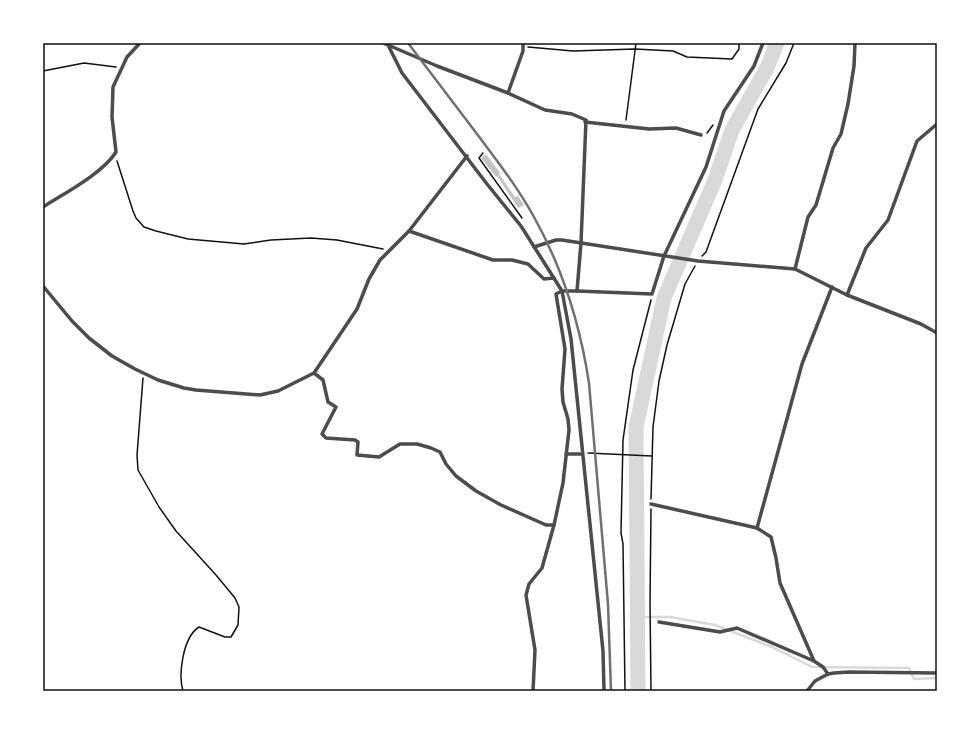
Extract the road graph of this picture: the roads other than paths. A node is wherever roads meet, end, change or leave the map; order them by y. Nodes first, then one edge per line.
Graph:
1 (140, 43) edge
2 (383, 43) edge
3 (763, 43) edge
4 (854, 43) edge
5 (388, 45) junction
6 (523, 45) edge
7 (508, 93) junction
8 (586, 122) junction
9 (937, 124) edge
10 (701, 135) dead end
11 (467, 156) junction
12 (43, 207) edge
13 (409, 231) junction
14 (581, 243) junction
15 (534, 247) junction
16 (666, 256) junction
17 (795, 270) junction
18 (554, 278) junction
19 (43, 286) edge
20 (832, 287) junction
21 (562, 291) junction
22 (577, 291) junction
23 (847, 294) junction
24 (937, 333) edge
25 (314, 372) junction
26 (566, 454) junction
27 (582, 454) junction
28 (651, 504) road end
29 (554, 525) junction
30 (757, 528) junction
31 (659, 622) dead end
32 (814, 661) junction
33 (937, 673) edge
34 (828, 674) junction
35 (533, 691) edge
36 (604, 691) edge
37 (806, 691) edge

1 - 12 street
2 - 5 street
3 - 16 street
4 - 17 street
5 - 7 street
5 - 11 street
6 - 7 street
7 - 8 street
8 - 10 street
8 - 14 street
9 - 23 street
11 - 13 street
11 - 15 street
13 - 18 street
13 - 25 street
14 - 15 street
14 - 16 street
14 - 22 street
15 - 18 street
16 - 17 street
16 - 22 street
17 - 20 street
18 - 21 street
19 - 25 street
20 - 23 street
20 - 30 street
21 - 22 street
21 - 26 street
21 - 27 street
23 - 24 street
25 - 29 street
26 - 27 street
26 - 29 street
27 - 36 street
28 - 30 street
29 - 35 street
30 - 32 street
31 - 32 street
32 - 34 street
33 - 34 street
34 - 37 street

